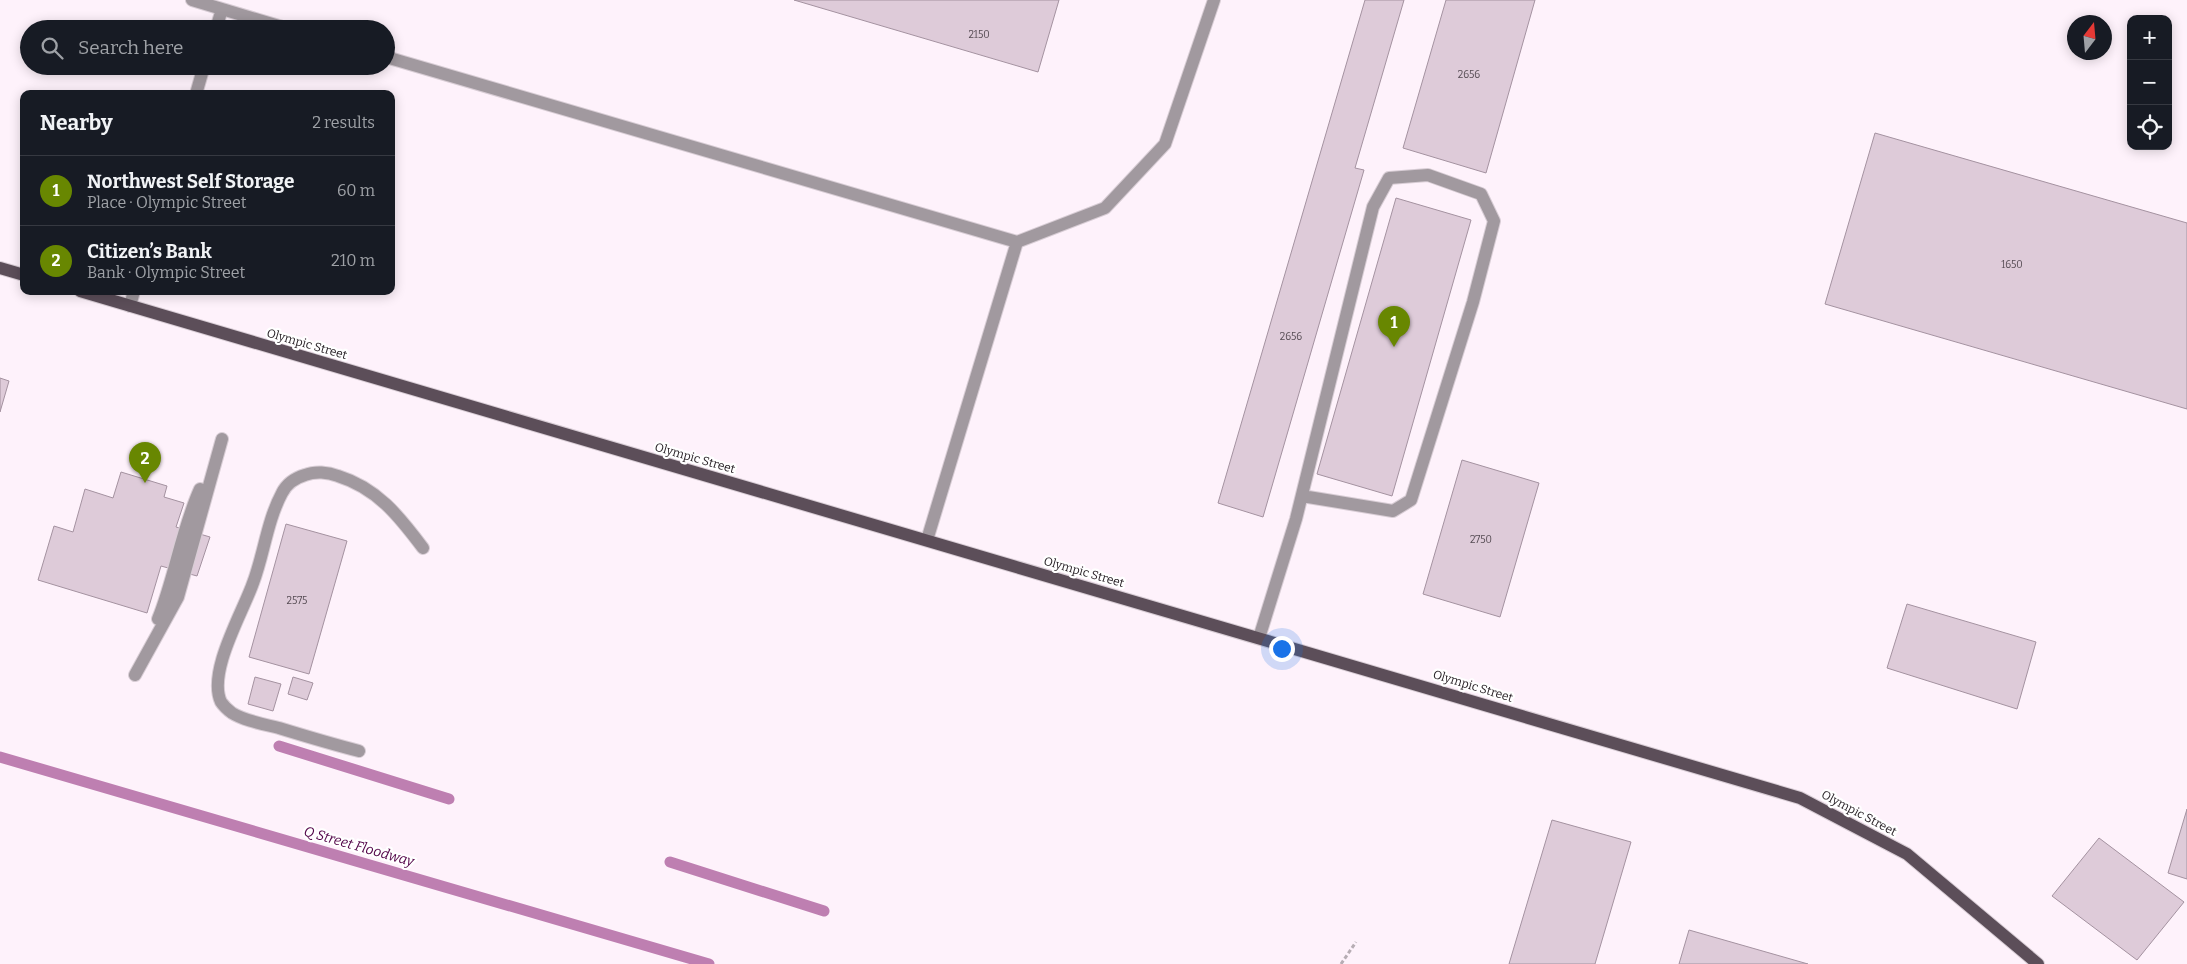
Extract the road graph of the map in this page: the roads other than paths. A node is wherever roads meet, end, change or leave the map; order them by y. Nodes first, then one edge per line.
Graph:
1 (192, 0) edge
2 (1214, 0) edge
3 (222, 9) junction
4 (219, 20) edge
5 (259, 20) edge
6 (395, 60) edge
7 (201, 75) edge
8 (197, 90) edge
9 (1017, 242) junction
10 (0, 268) edge
11 (20, 274) edge
12 (93, 295) edge
13 (133, 295) edge
14 (130, 306) junction
15 (222, 439) dead end
16 (1302, 496) junction
17 (927, 540) junction
18 (423, 548) dead end
19 (1259, 638) junction
20 (135, 675) dead end
21 (359, 751) dead end
22 (2038, 964) edge

1 - 3 lane
2 - 9 lane
3 - 4 lane
3 - 5 lane
6 - 9 lane
7 - 8 lane
9 - 17 lane
10 - 11 main road
12 - 14 main road, Olympic Street
13 - 14 lane
14 - 17 main road, Olympic Street
15 - 20 lane
16 - 16 lane
16 - 19 lane
17 - 19 main road, Olympic Street
18 - 21 lane
19 - 22 main road, Olympic Street

